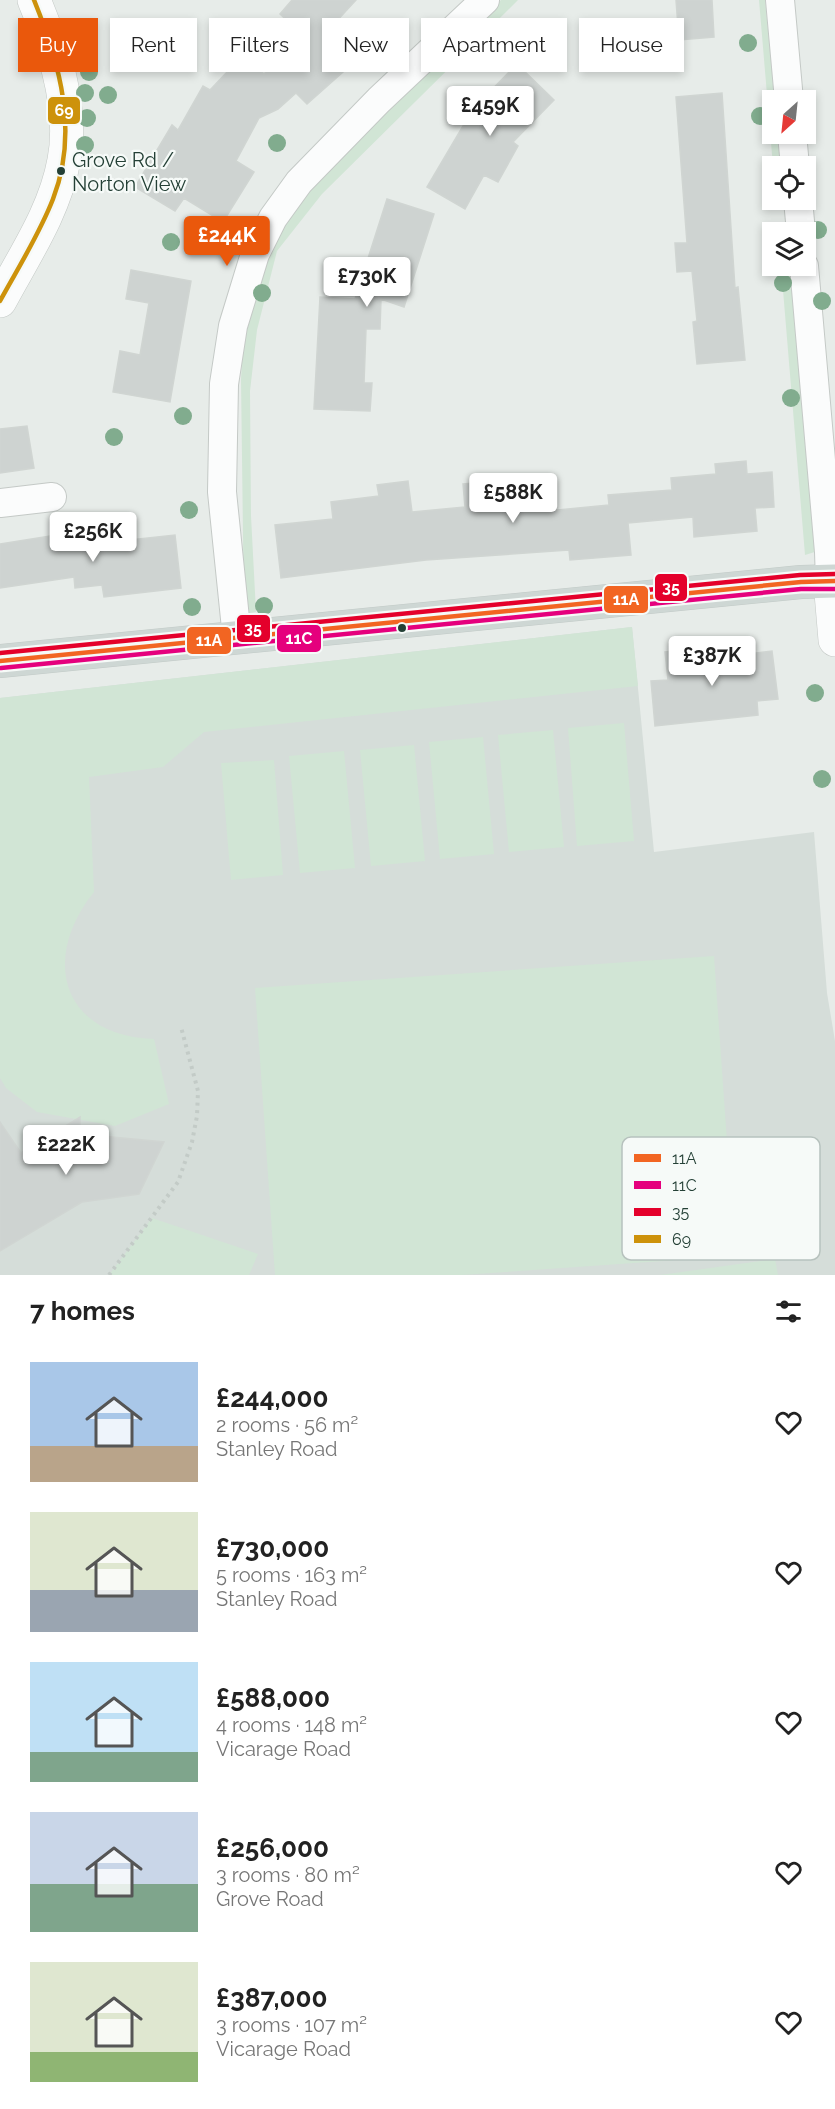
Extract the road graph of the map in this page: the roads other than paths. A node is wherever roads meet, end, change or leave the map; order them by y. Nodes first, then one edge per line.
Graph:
1 (34, 0) edge
2 (485, 0) edge
3 (780, 0) edge
4 (788, 90) edge
5 (805, 276) edge
6 (0, 301) edge
7 (52, 497) dead end
8 (0, 503) edge
9 (833, 581) edge
10 (237, 638) junction
11 (835, 640) edge
12 (0, 661) edge

1 - 6 street
2 - 10 street
3 - 4 street
5 - 9 street
7 - 8 street
9 - 10 main road
9 - 11 street
10 - 12 main road

